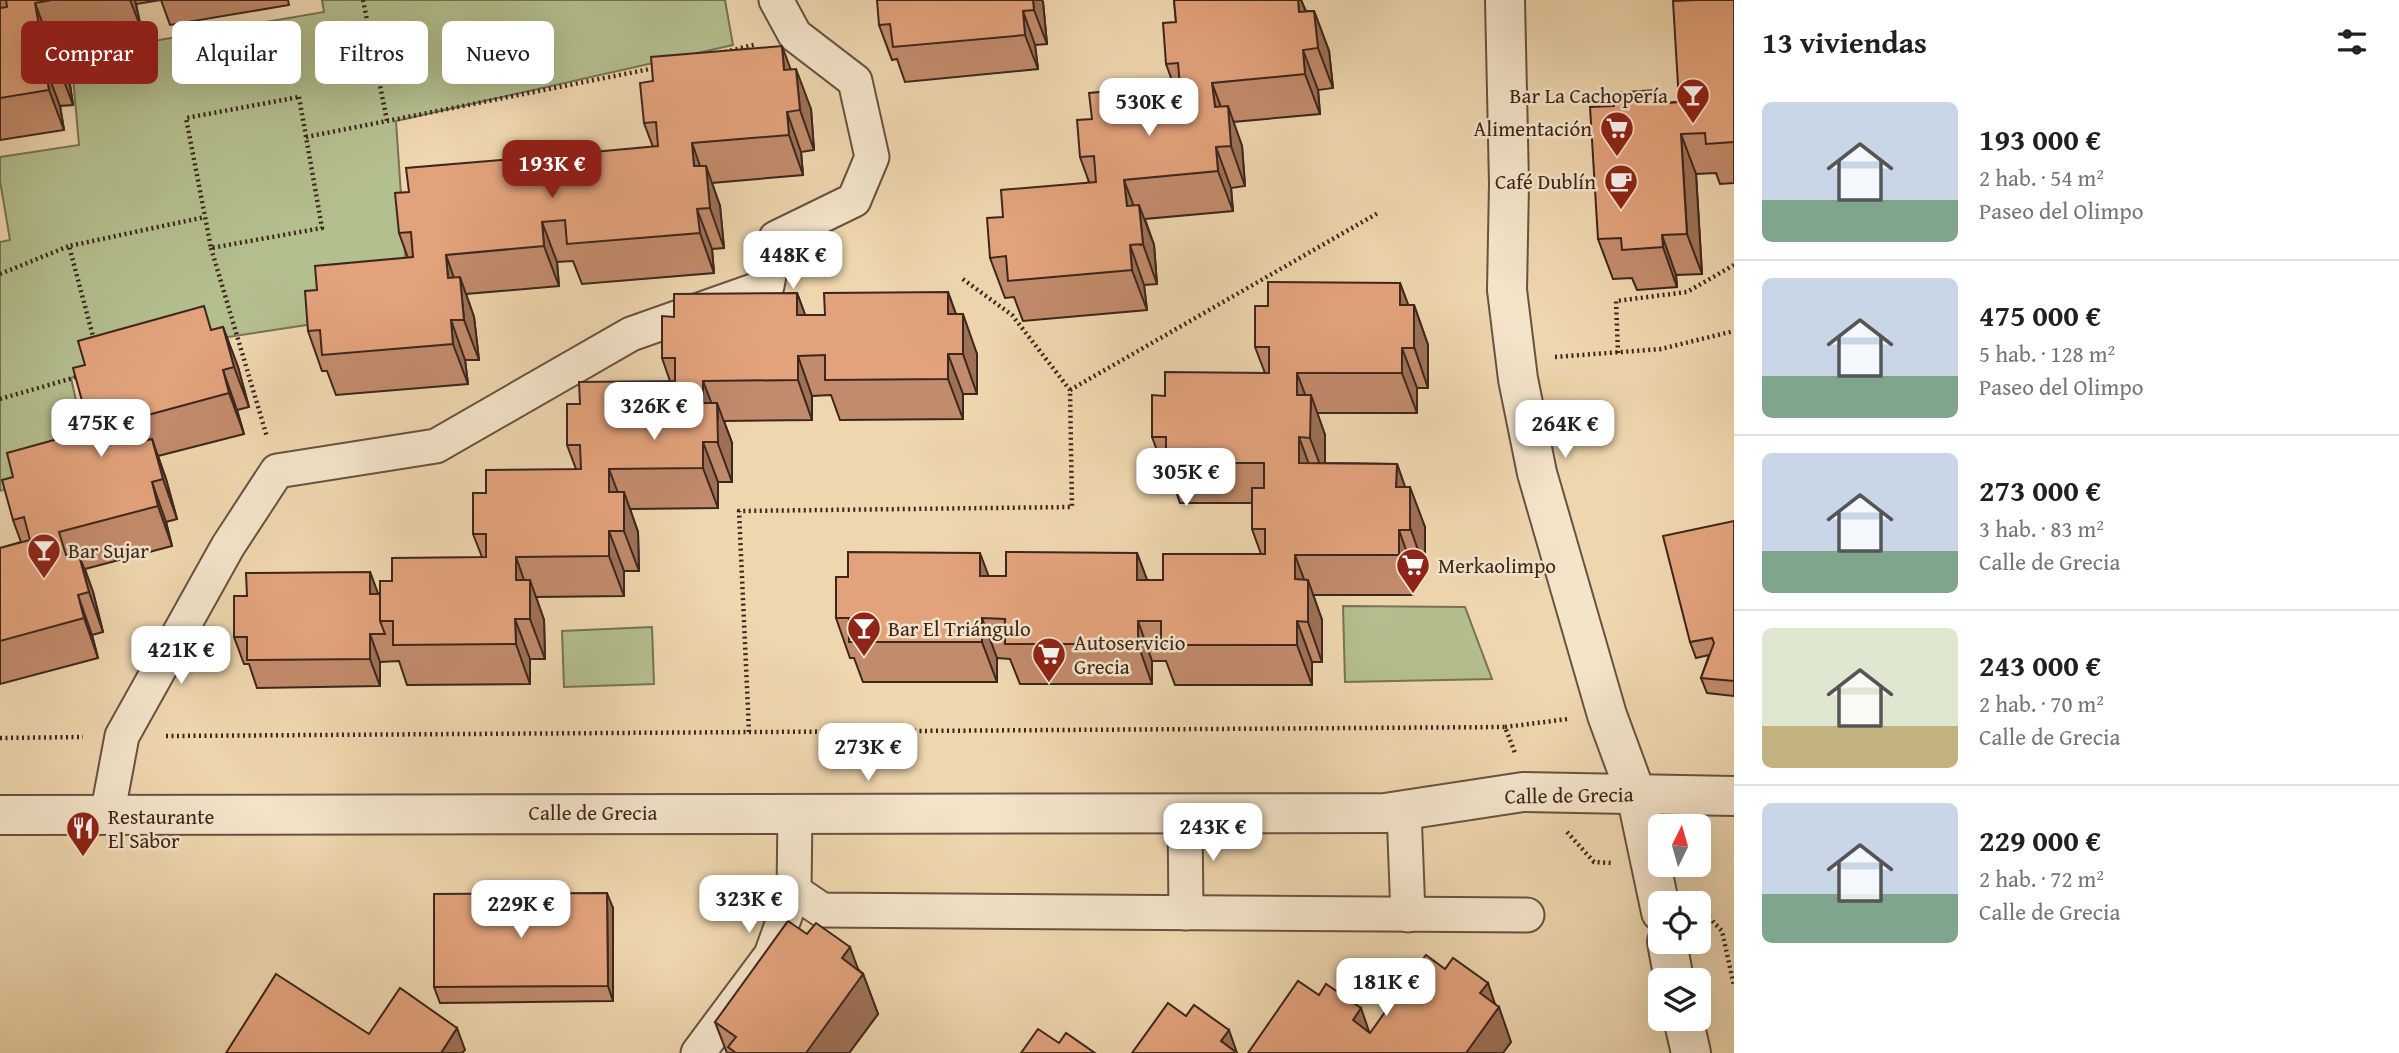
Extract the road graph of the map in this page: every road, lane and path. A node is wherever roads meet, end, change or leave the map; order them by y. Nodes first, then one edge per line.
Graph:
1 (363, 0) edge
2 (776, 0) edge
3 (1505, 0) edge
4 (795, 34) junction
5 (721, 53) edge
6 (658, 68) edge
7 (387, 121) junction
8 (306, 137) junction
9 (1378, 213) dead end
10 (205, 217) junction
11 (69, 246) junction
12 (211, 248) junction
13 (1734, 265) edge
14 (0, 274) edge
15 (960, 277) dead end
16 (1734, 331) edge
17 (96, 345) edge
18 (1618, 353) junction
19 (1516, 360) junction
20 (90, 374) edge
21 (1070, 390) junction
22 (0, 399) edge
23 (277, 471) junction
24 (1607, 715) junction
25 (1505, 727) junction
26 (749, 732) junction
27 (122, 736) junction
28 (0, 738) edge
29 (1531, 792) junction
30 (1636, 794) junction
31 (1734, 796) edge
32 (1404, 810) junction
33 (795, 813) junction
34 (1185, 813) junction
35 (0, 814) edge
36 (107, 816) junction
37 (1648, 857) joint
38 (794, 891) junction
39 (1186, 913) junction
40 (1408, 915) junction
41 (1527, 915) dead end
42 (1711, 920) edge
43 (1734, 986) edge
44 (1686, 1031) edge
45 (698, 1053) edge
46 (1691, 1053) edge

1 - 7 path
2 - 4 street
3 - 19 street
4 - 5 path
4 - 23 street
6 - 7 path
7 - 8 path
8 - 10 path
8 - 12 path
9 - 21 path
10 - 11 path
10 - 12 path
11 - 14 path
11 - 17 path
12 - 23 path
13 - 18 path
15 - 21 path
16 - 18 path
18 - 19 path
19 - 24 street
20 - 22 path
21 - 26 path
23 - 27 street
24 - 25 path
24 - 30 street
25 - 26 path
25 - 29 path
26 - 27 path
27 - 28 path
27 - 36 street
29 - 30 street, Calle de Grecia
29 - 32 street, Calle de Grecia
29 - 37 path
30 - 31 street, Calle de Grecia
30 - 37 street
32 - 34 street, Calle de Grecia
32 - 40 street
33 - 34 street, Calle de Grecia
33 - 36 street, Calle de Grecia
33 - 38 street
34 - 39 street
35 - 36 street, Calle de Grecia
38 - 39 street
38 - 45 street
39 - 40 street
40 - 41 street
42 - 43 path
44 - 46 street

